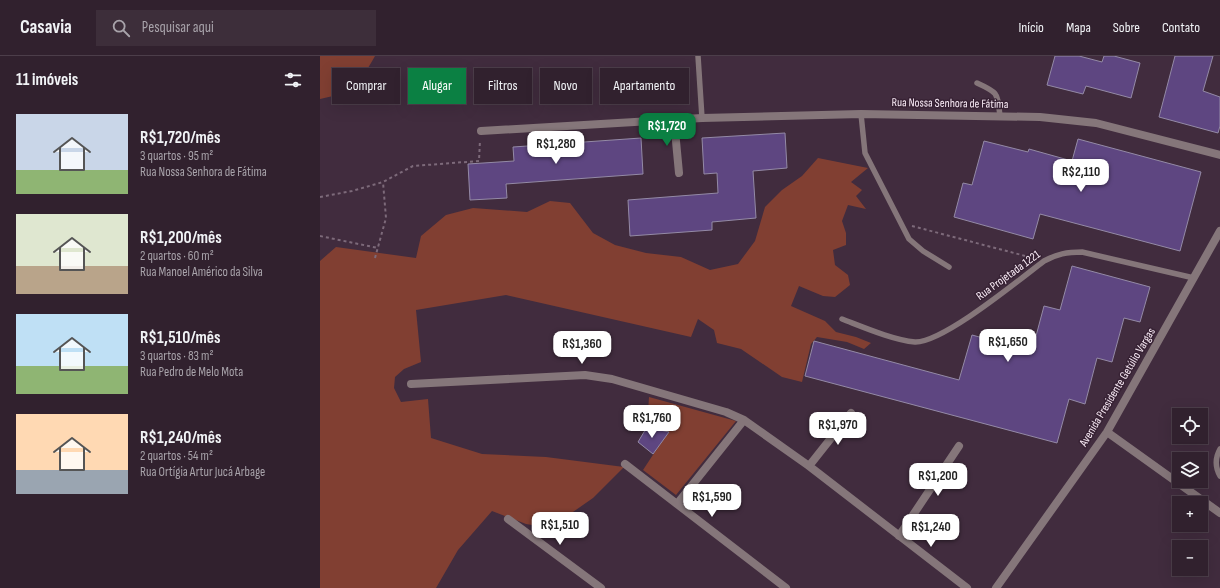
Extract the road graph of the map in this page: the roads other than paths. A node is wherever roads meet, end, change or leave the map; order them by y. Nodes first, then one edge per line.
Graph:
1 (698, 56) edge
2 (977, 83) dead end
3 (860, 114) junction
4 (1000, 116) junction
5 (702, 118) junction
6 (674, 120) junction
7 (481, 131) road end
8 (1220, 155) edge
9 (679, 173) dead end
10 (1220, 231) edge
11 (949, 267) dead end
12 (1194, 278) junction
13 (842, 319) dead end
14 (411, 384) dead end
15 (851, 413) dead end
16 (744, 420) junction
17 (1107, 432) junction
18 (959, 446) dead end
19 (1220, 449) edge
20 (625, 464) dead end
21 (810, 466) junction
22 (1220, 476) edge
23 (677, 504) junction
24 (1220, 513) edge
25 (508, 519) dead end
26 (899, 536) junction
27 (601, 588) edge
28 (786, 588) edge
29 (967, 588) edge
30 (996, 588) edge

1 - 5 lane
2 - 4 lane
3 - 4 street, Rua Nossa Senhora de Fátima
3 - 5 street, Rua Nossa Senhora de Fátima
3 - 11 lane
4 - 8 street, Rua Nossa Senhora de Fátima
5 - 6 street, Rua Nossa Senhora de Fátima
6 - 7 street, Rua Nossa Senhora de Fátima
6 - 9 street
10 - 12 street, Avenida Presidente Getúlio Vargas
12 - 13 lane, Rua Projetada 1221
12 - 17 street, Avenida Presidente Getúlio Vargas
14 - 16 street
15 - 21 street
16 - 21 street
16 - 23 street
17 - 24 street
17 - 30 street, Avenida Presidente Getúlio Vargas
18 - 26 street
19 - 22 lane
20 - 23 street
21 - 26 street
23 - 28 street
25 - 27 street
26 - 29 street

